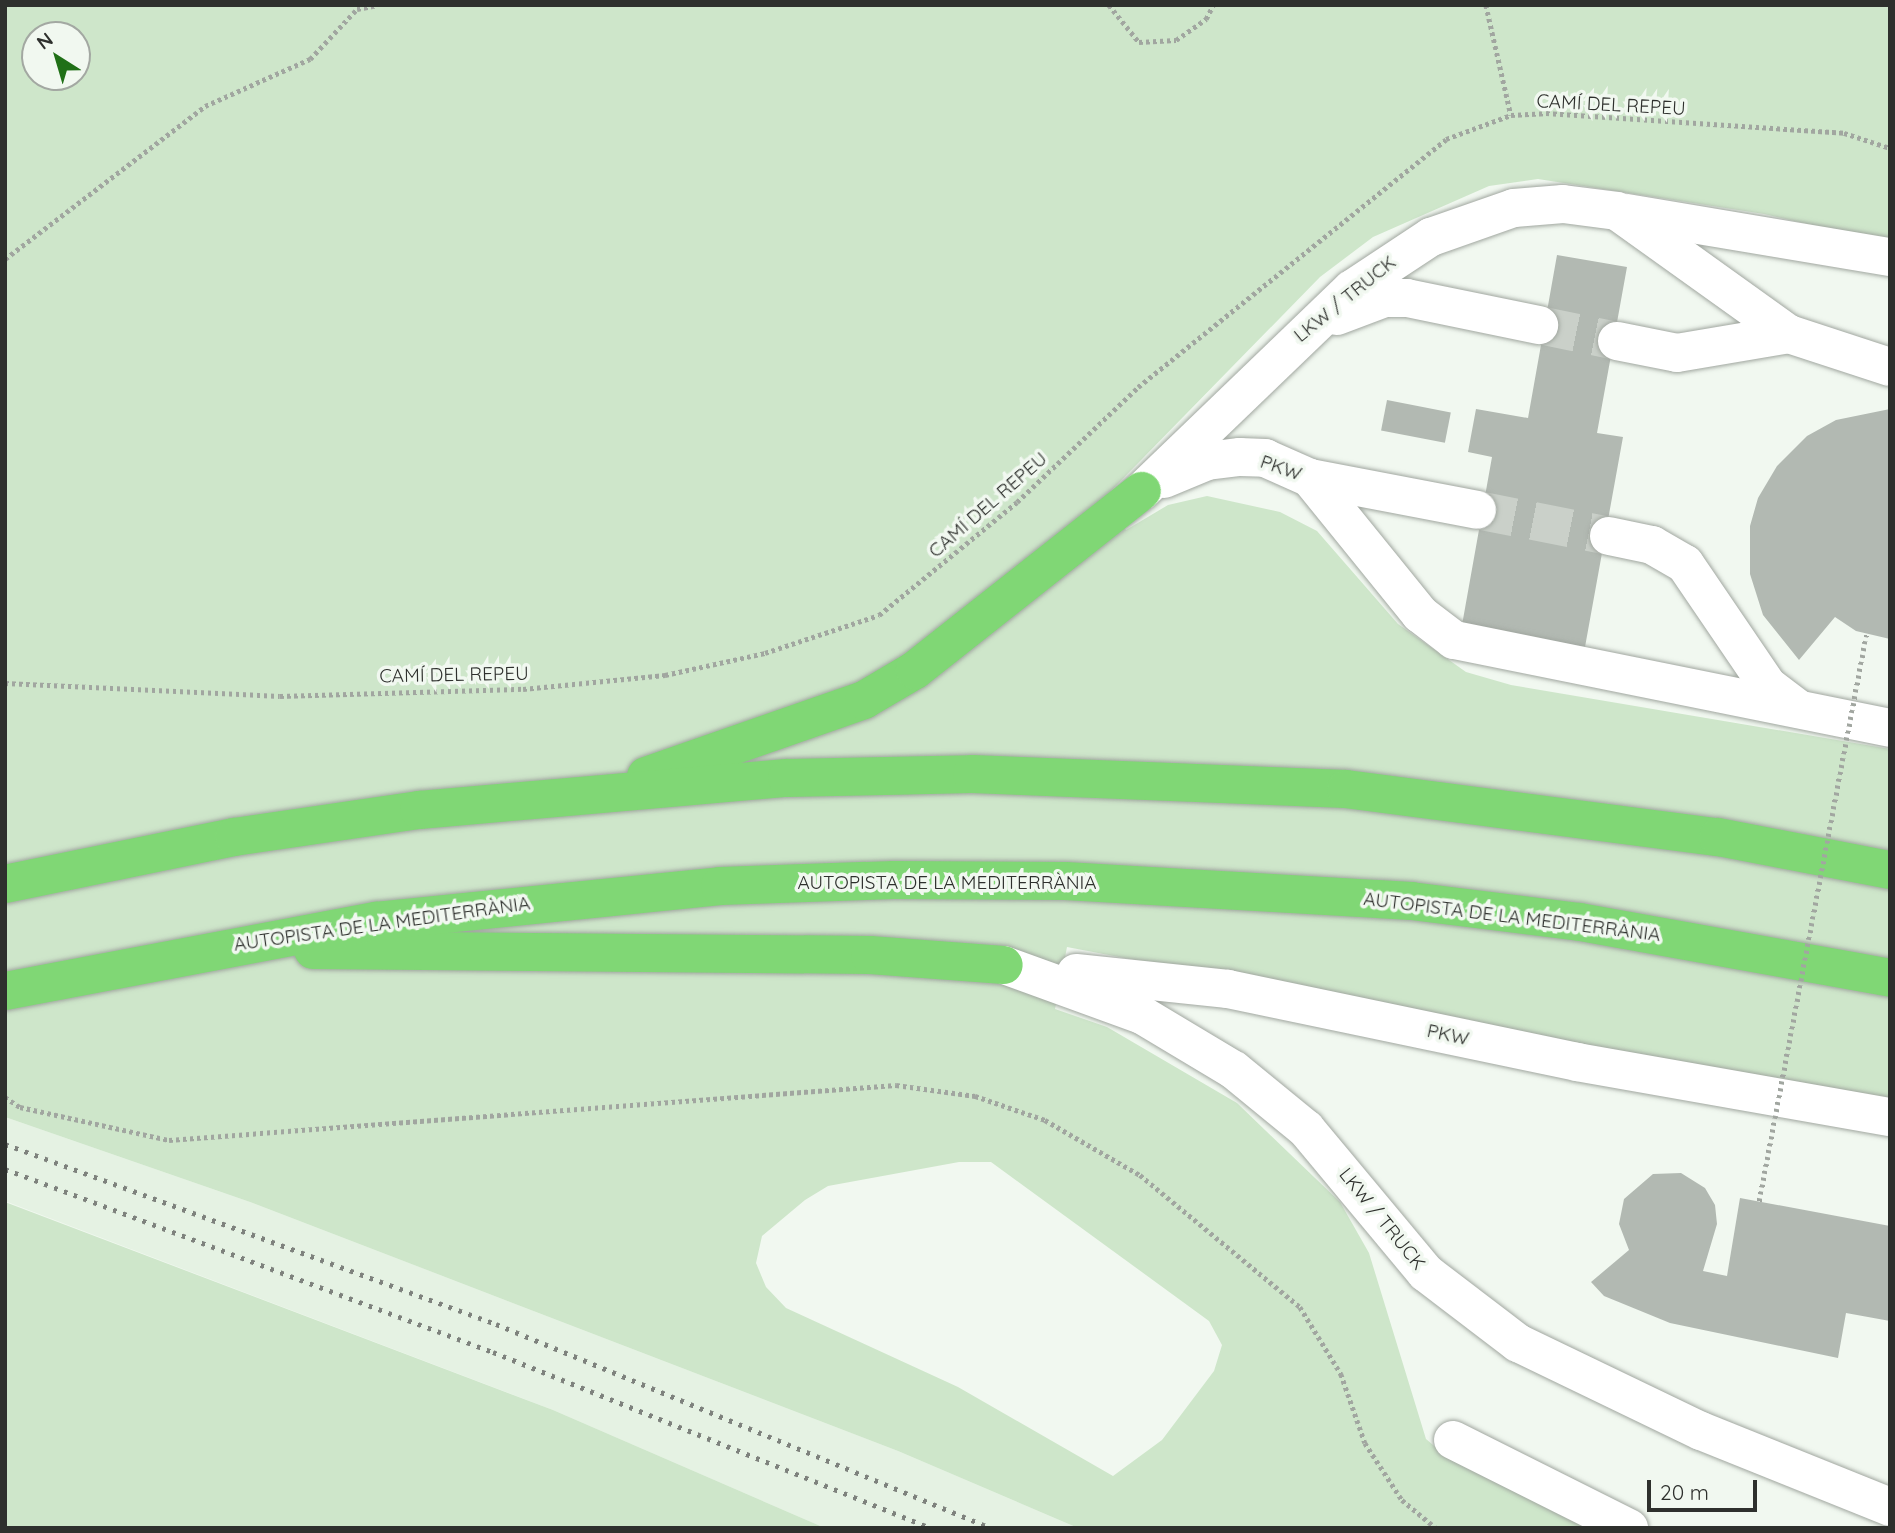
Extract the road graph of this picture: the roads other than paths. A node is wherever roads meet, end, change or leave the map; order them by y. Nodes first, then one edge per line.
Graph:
1 (1617, 211) junction
2 (1890, 257) edge
3 (1539, 325) tunnel mouth
4 (1789, 334) junction
5 (1617, 341) tunnel mouth
6 (1286, 348) junction
7 (1890, 367) edge
8 (1310, 478) junction
9 (1142, 491) junction
10 (1477, 510) tunnel mouth
11 (1609, 536) tunnel mouth
12 (1799, 709) junction
13 (1890, 728) edge
14 (605, 793) junction
15 (1890, 870) edge
16 (5, 884) edge
17 (206, 949) junction
18 (1004, 965) junction
19 (1890, 978) edge
20 (5, 991) edge
21 (1890, 1117) edge
22 (1453, 1440) dead end
23 (1890, 1507) edge
24 (1629, 1528) edge

1 - 2 lane
1 - 4 lane, LKW / TRUCK
1 - 6 lane, LKW / TRUCK
3 - 6 lane
4 - 5 lane
4 - 7 lane, LKW / TRUCK
6 - 9 lane, LKW / TRUCK
8 - 9 lane, PKW
8 - 10 lane
8 - 12 lane, PKW
9 - 14 highway
11 - 12 lane
12 - 13 lane, PKW
14 - 15 highway
14 - 16 highway
17 - 18 highway
17 - 19 highway, AUTOPISTA DE LA MEDITERRÀNIA
17 - 20 highway, AUTOPISTA DE LA MEDITERRÀNIA
18 - 21 lane, PKW
18 - 23 lane, LKW / TRUCK
22 - 24 lane

